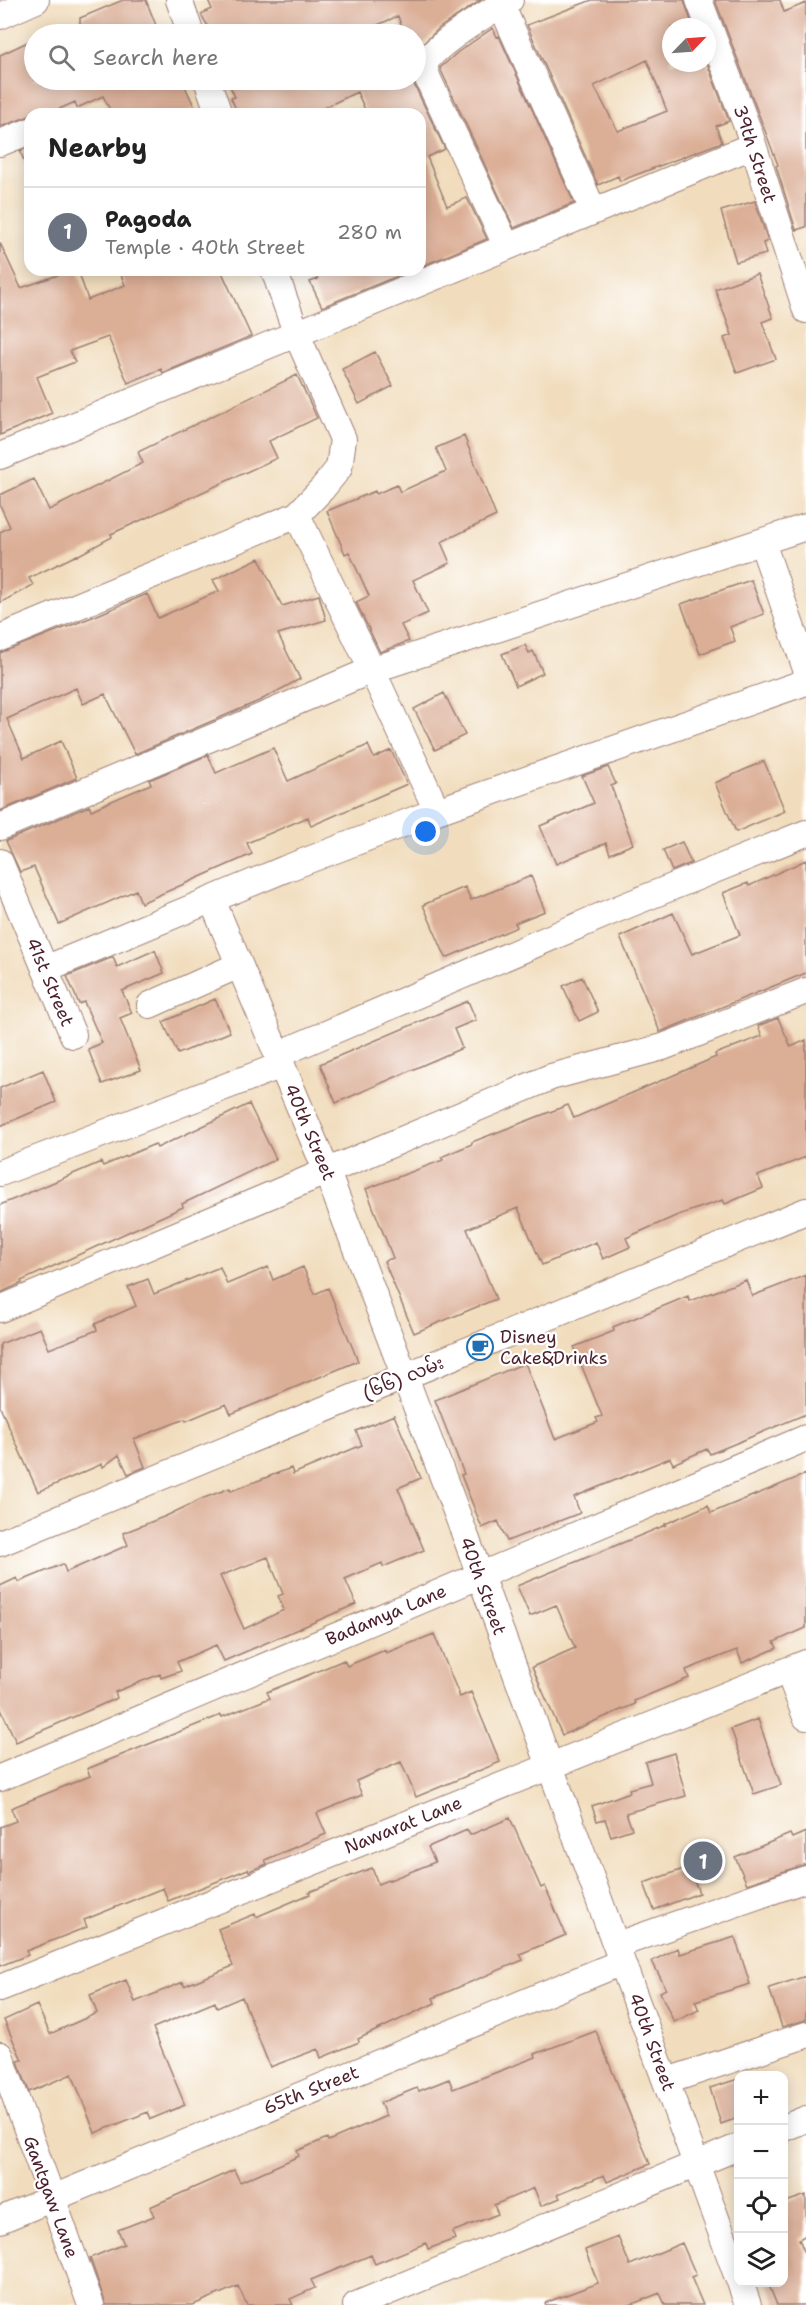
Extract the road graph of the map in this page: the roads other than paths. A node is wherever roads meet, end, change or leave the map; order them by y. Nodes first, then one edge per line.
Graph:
1 (36, 0) edge
2 (178, 0) edge
3 (699, 0) edge
4 (503, 2) edge
5 (0, 16) edge
6 (187, 24) edge
7 (426, 61) edge
8 (426, 72) edge
9 (211, 90) edge
10 (217, 108) edge
11 (24, 133) edge
12 (0, 143) edge
13 (752, 146) junction
14 (593, 210) junction
15 (507, 247) junction
16 (276, 276) edge
17 (806, 310) edge
18 (297, 335) junction
19 (0, 456) edge
20 (297, 515) junction
21 (806, 527) edge
22 (762, 542) junction
23 (0, 638) edge
24 (806, 669) edge
25 (372, 670) junction
26 (806, 682) edge
27 (437, 811) junction
28 (0, 827) edge
29 (806, 833) edge
30 (0, 862) edge
31 (212, 900) junction
32 (239, 965) junction
33 (45, 969) junction
34 (806, 991) edge
35 (150, 1005) dead end
36 (73, 1035) dead end
37 (279, 1060) junction
38 (327, 1172) junction
39 (0, 1173) edge
40 (806, 1211) edge
41 (0, 1309) edge
42 (404, 1378) junction
43 (806, 1438) edge
44 (0, 1543) edge
45 (480, 1575) junction
46 (797, 1667) edge
47 (806, 1718) edge
48 (550, 1766) junction
49 (0, 1778) edge
50 (806, 1879) edge
51 (619, 1953) junction
52 (0, 1988) edge
53 (806, 2035) edge
54 (0, 2055) edge
55 (667, 2081) junction
56 (806, 2119) edge
57 (788, 2126) edge
58 (734, 2149) edge
59 (697, 2164) junction
60 (51, 2198) junction
61 (0, 2220) edge
62 (734, 2267) edge
63 (741, 2287) edge
64 (91, 2305) edge
65 (356, 2305) edge
66 (748, 2305) edge

1 - 5 street
2 - 6 street
3 - 13 street, 39th Street
4 - 7 street
4 - 14 street
8 - 15 street
9 - 10 street
11 - 12 street
13 - 14 street
13 - 17 street, 39th Street
14 - 15 street
15 - 18 street
16 - 18 street
18 - 19 street
18 - 20 street
20 - 23 street
20 - 25 street
21 - 22 street
22 - 24 street
22 - 25 street
25 - 27 street
25 - 28 street
26 - 27 street
27 - 31 street
29 - 37 street
30 - 33 street, 41st Street
31 - 32 street, 40th Street
31 - 33 street
32 - 35 street
32 - 37 street, 40th Street
33 - 36 street, 41st Street
34 - 38 street
37 - 38 street, 40th Street
37 - 39 street
38 - 41 street
38 - 42 street, 40th Street
40 - 42 street, (၆၆) လမ်း
42 - 44 street, (၆၆) လမ်း
42 - 45 street, 40th Street
43 - 45 street, Badamya Lane
45 - 48 street, 40th Street
45 - 49 street, Badamya Lane
46 - 47 street
46 - 48 street, Nawarat Lane
48 - 51 street, 40th Street
48 - 52 street, Nawarat Lane
50 - 51 street, 65th Street
51 - 55 street, 40th Street
51 - 60 street, 65th Street
53 - 55 street
54 - 60 street, Gantgaw Lane
55 - 59 street, 40th Street
56 - 57 street
58 - 59 street
59 - 62 street, 40th Street
59 - 65 street
60 - 61 street, 65th Street
60 - 64 street, Gantgaw Lane
63 - 66 street

